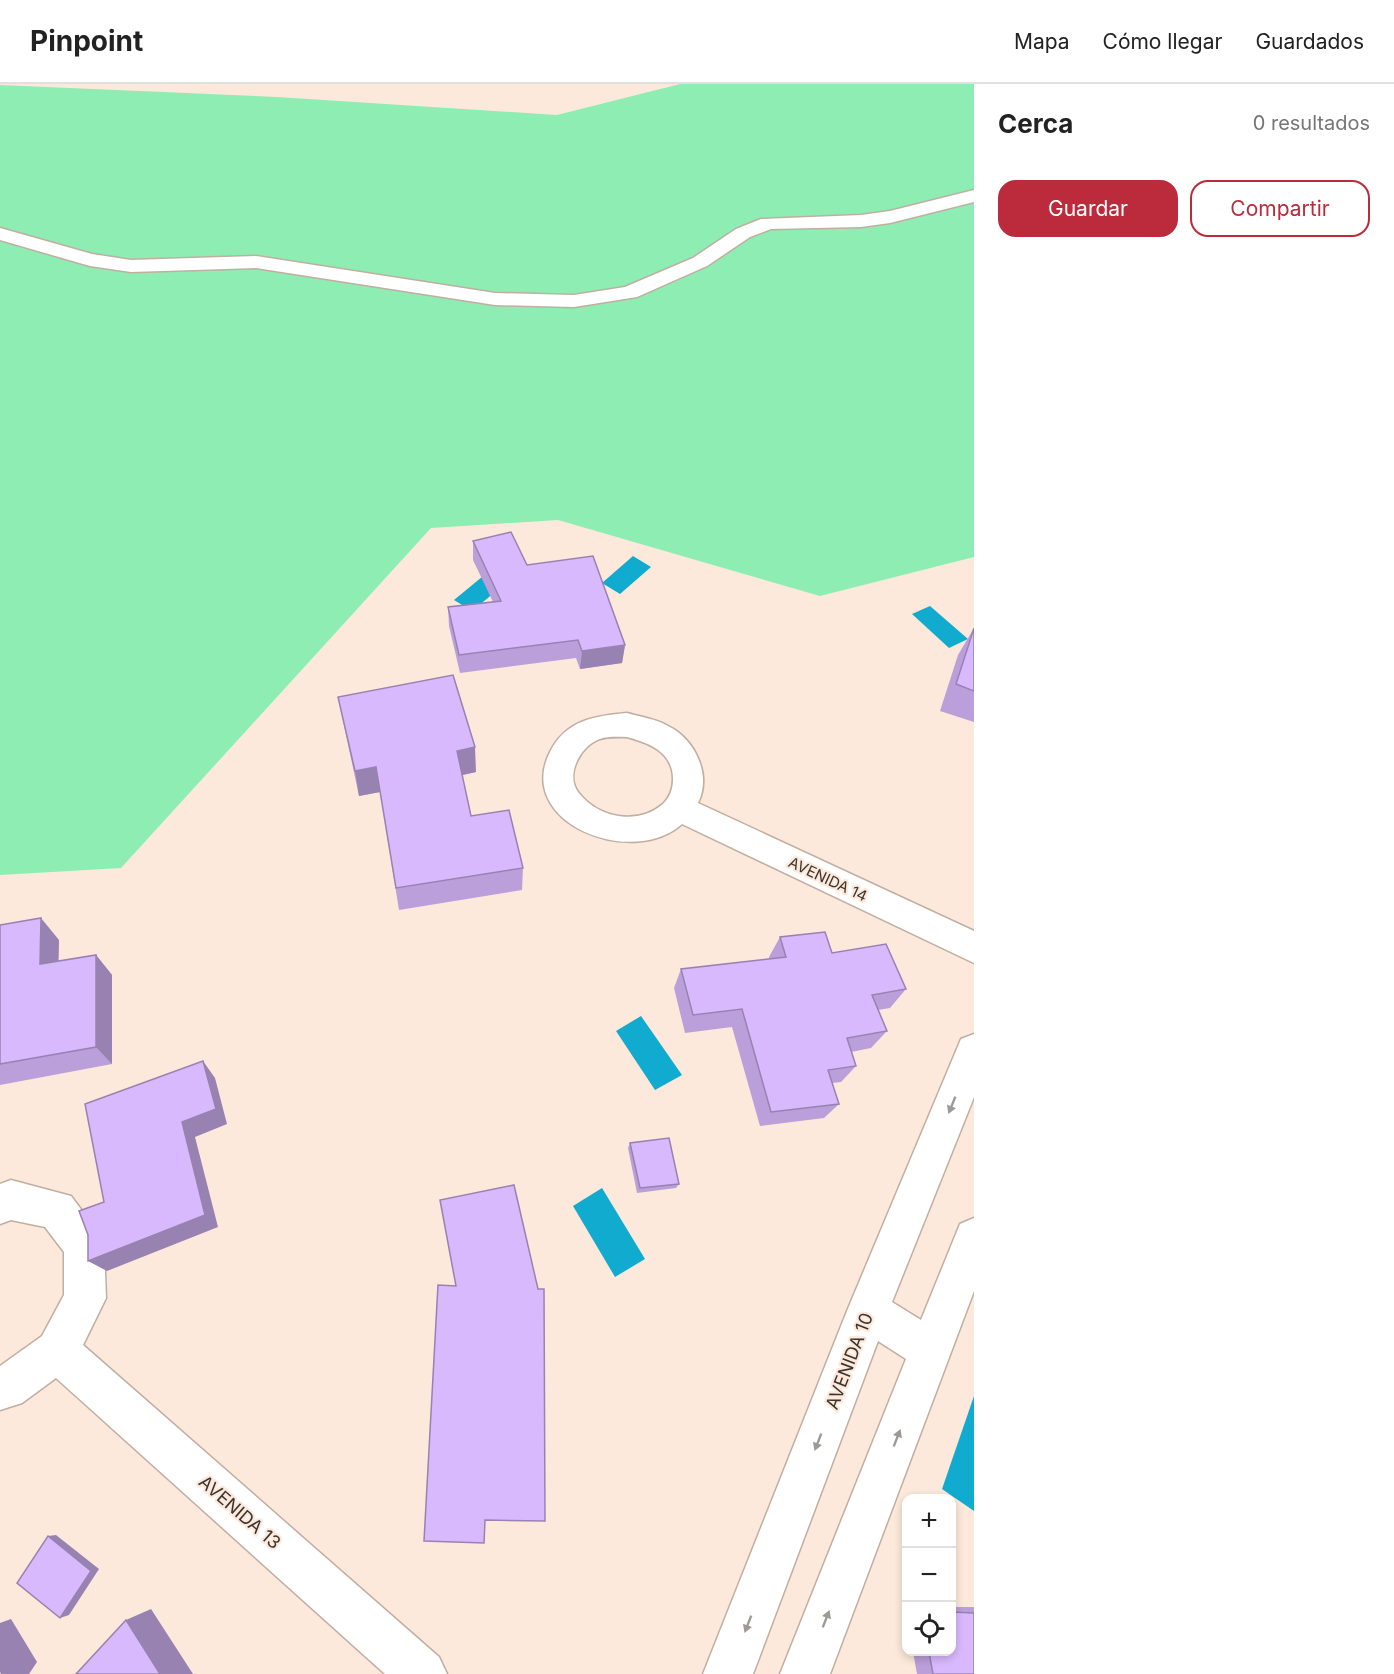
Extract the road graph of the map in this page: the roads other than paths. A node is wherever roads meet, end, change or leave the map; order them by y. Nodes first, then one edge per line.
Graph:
1 (974, 196) edge
2 (0, 234) edge
3 (681, 809) dead end
4 (974, 948) edge
5 (974, 1051) edge
6 (0, 1204) edge
7 (974, 1238) edge
8 (868, 1311) junction
9 (931, 1350) junction
10 (57, 1351) junction
11 (0, 1388) edge
12 (422, 1674) edge
13 (728, 1674) edge
14 (805, 1674) edge

1 - 2 street
3 - 4 street, AVENIDA 14
5 -> 8 street, AVENIDA 10
6 - 10 street
7 - 9 street
8 - 9 street
8 -> 13 street, AVENIDA 10
14 -> 9 street
10 - 11 street
10 - 12 street, AVENIDA 13

